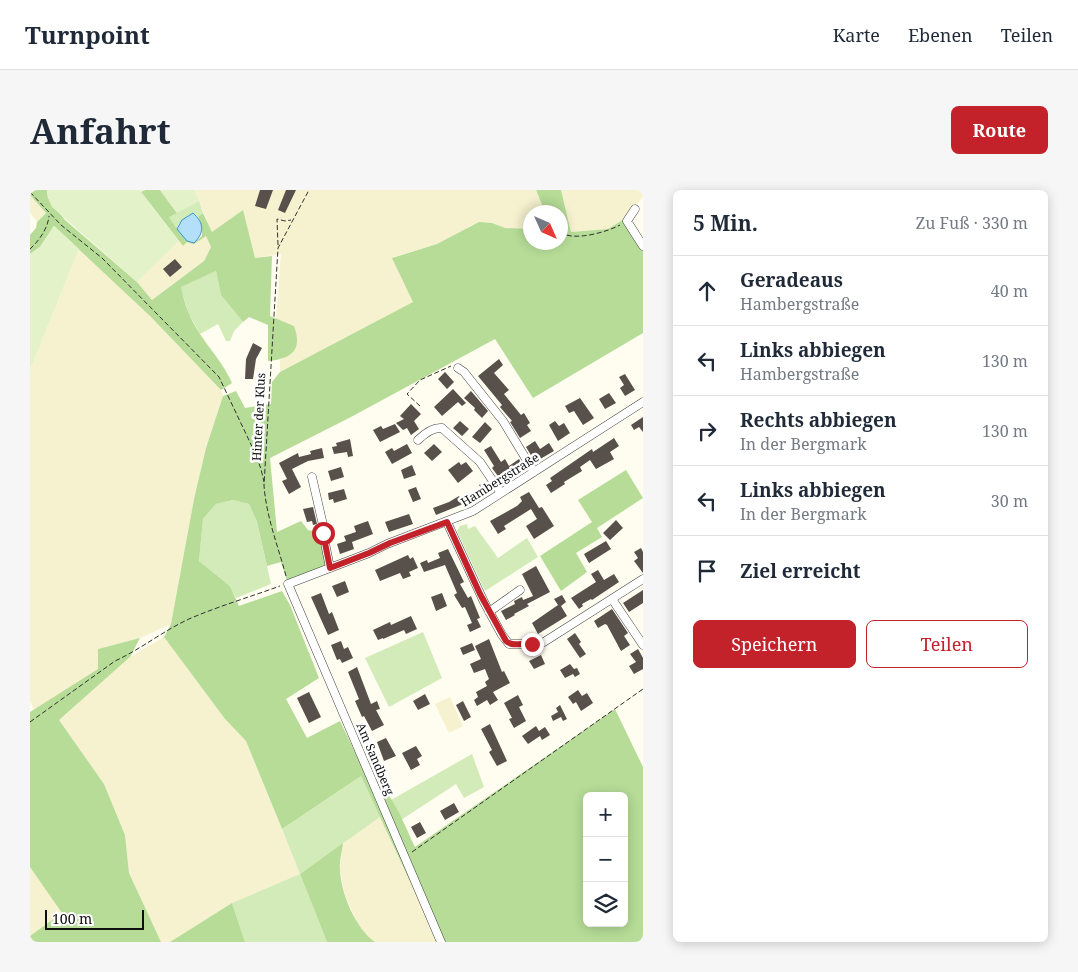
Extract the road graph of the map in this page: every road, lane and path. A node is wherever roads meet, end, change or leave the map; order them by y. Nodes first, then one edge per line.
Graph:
1 (309, 190) edge
2 (30, 192) edge
3 (635, 209) dead end
4 (50, 214) junction
5 (292, 220) junction
6 (627, 221) junction
7 (568, 235) edge
8 (643, 246) edge
9 (278, 248) junction
10 (30, 249) edge
11 (458, 368) joint
12 (643, 402) edge
13 (420, 406) dead end
14 (418, 440) dead end
15 (534, 472) junction
16 (312, 477) dead end
17 (264, 485) junction
18 (501, 493) junction
19 (447, 522) junction
20 (330, 568) junction
21 (643, 579) edge
22 (288, 584) junction
23 (520, 590) dead end
24 (612, 598) junction
25 (489, 612) junction
26 (643, 645) edge
27 (643, 689) edge
28 (30, 722) edge
29 (405, 857) junction
30 (441, 942) edge

1 - 5 path, Hinter der Klus
2 - 4 path
3 - 6 street
4 - 10 path
4 - 17 path
5 - 9 path, Hinter der Klus
5 - 9 path, Hinter der Klus
6 - 7 path
6 - 8 street
9 - 17 path, Hinter der Klus
11 - 13 path
11 - 15 street
12 - 15 street, Hambergstraße
14 - 18 street
15 - 18 street, Hambergstraße
16 - 20 street
17 - 22 path, Hinter der Klus
18 - 19 street, Hambergstraße
19 - 20 street, Hambergstraße
19 - 25 street
20 - 22 street, Hambergstraße
21 - 24 street
22 - 28 path
22 - 29 street, Am Sandberg
23 - 25 street
24 - 25 street
24 - 26 street
27 - 29 path
29 - 30 street, Am Sandberg

